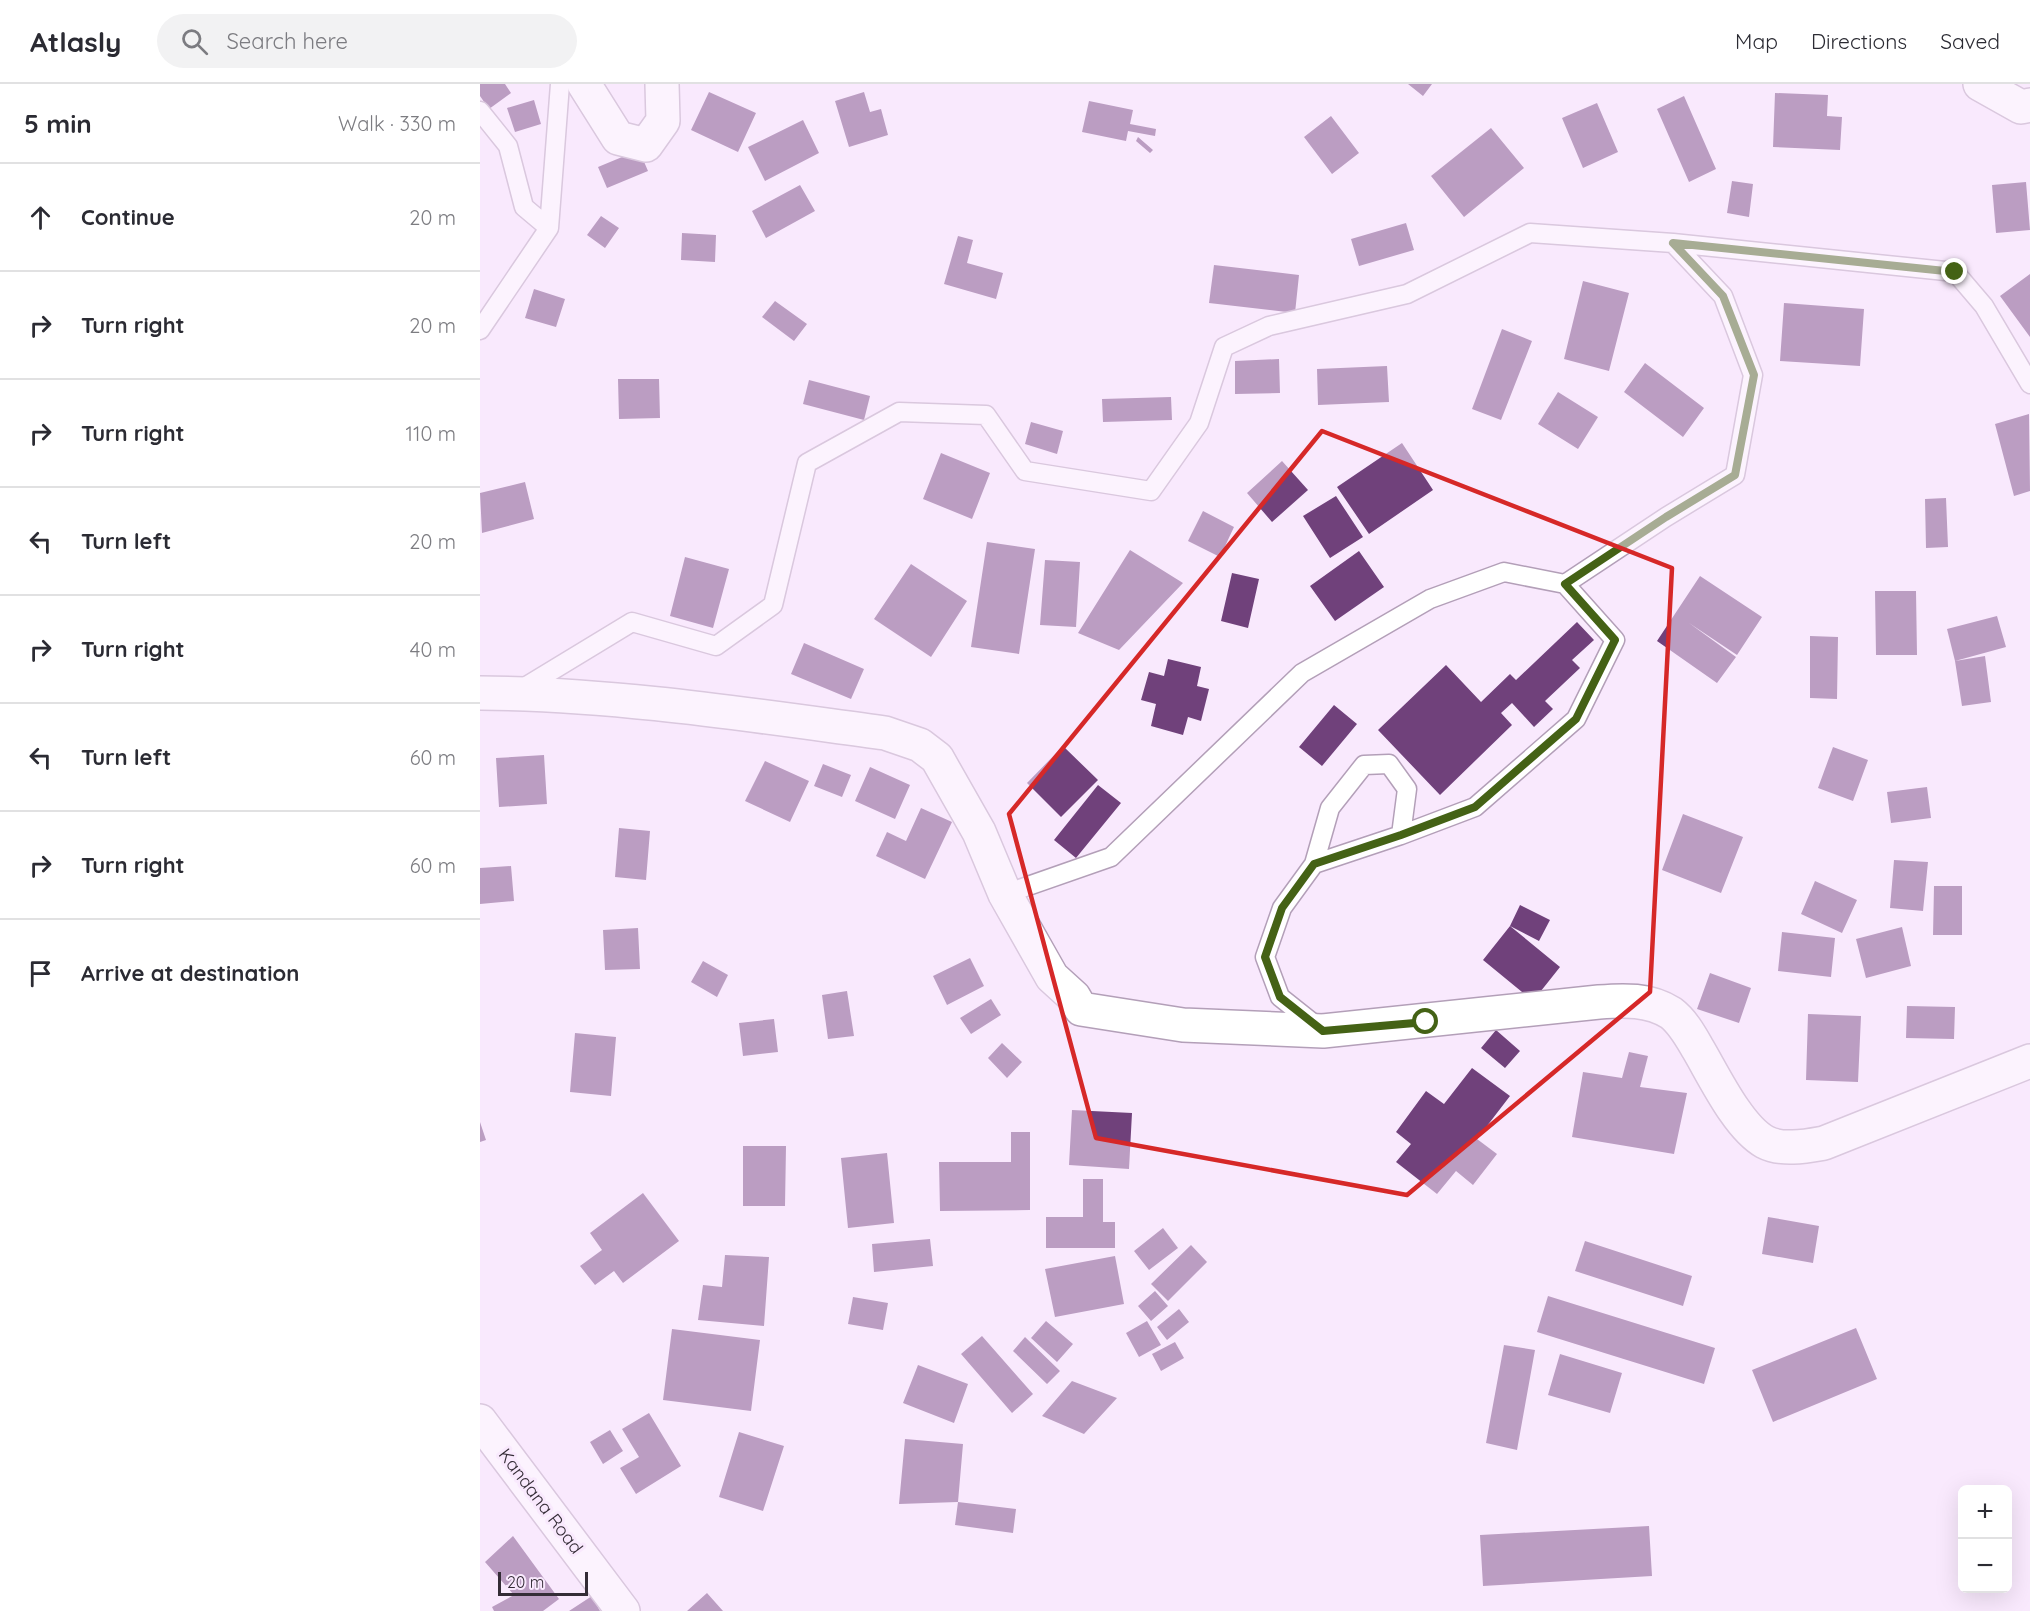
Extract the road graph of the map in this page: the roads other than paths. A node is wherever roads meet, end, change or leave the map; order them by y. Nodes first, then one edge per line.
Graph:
1 (560, 84) edge
2 (584, 84) edge
3 (662, 84) edge
4 (1980, 84) edge
5 (2030, 105) edge
6 (480, 111) edge
7 (549, 228) junction
8 (1673, 243) junction
9 (480, 330) edge
10 (2030, 384) edge
11 (1565, 584) junction
12 (480, 693) edge
13 (515, 693) junction
14 (1401, 835) junction
15 (1314, 864) junction
16 (1005, 894) junction
17 (1323, 1031) junction
18 (2030, 1061) edge
19 (480, 1421) edge
20 (623, 1611) edge

1 - 7 lane
2 - 3 main road
4 - 5 main road
6 - 7 lane
7 - 9 lane
8 - 10 lane
8 - 11 lane
8 - 13 lane
11 - 14 lane
11 - 16 lane
12 - 13 main road
13 - 16 main road
14 - 15 lane
14 - 15 lane
15 - 17 lane
16 - 17 main road
17 - 18 main road
19 - 20 main road, Kandana Road

